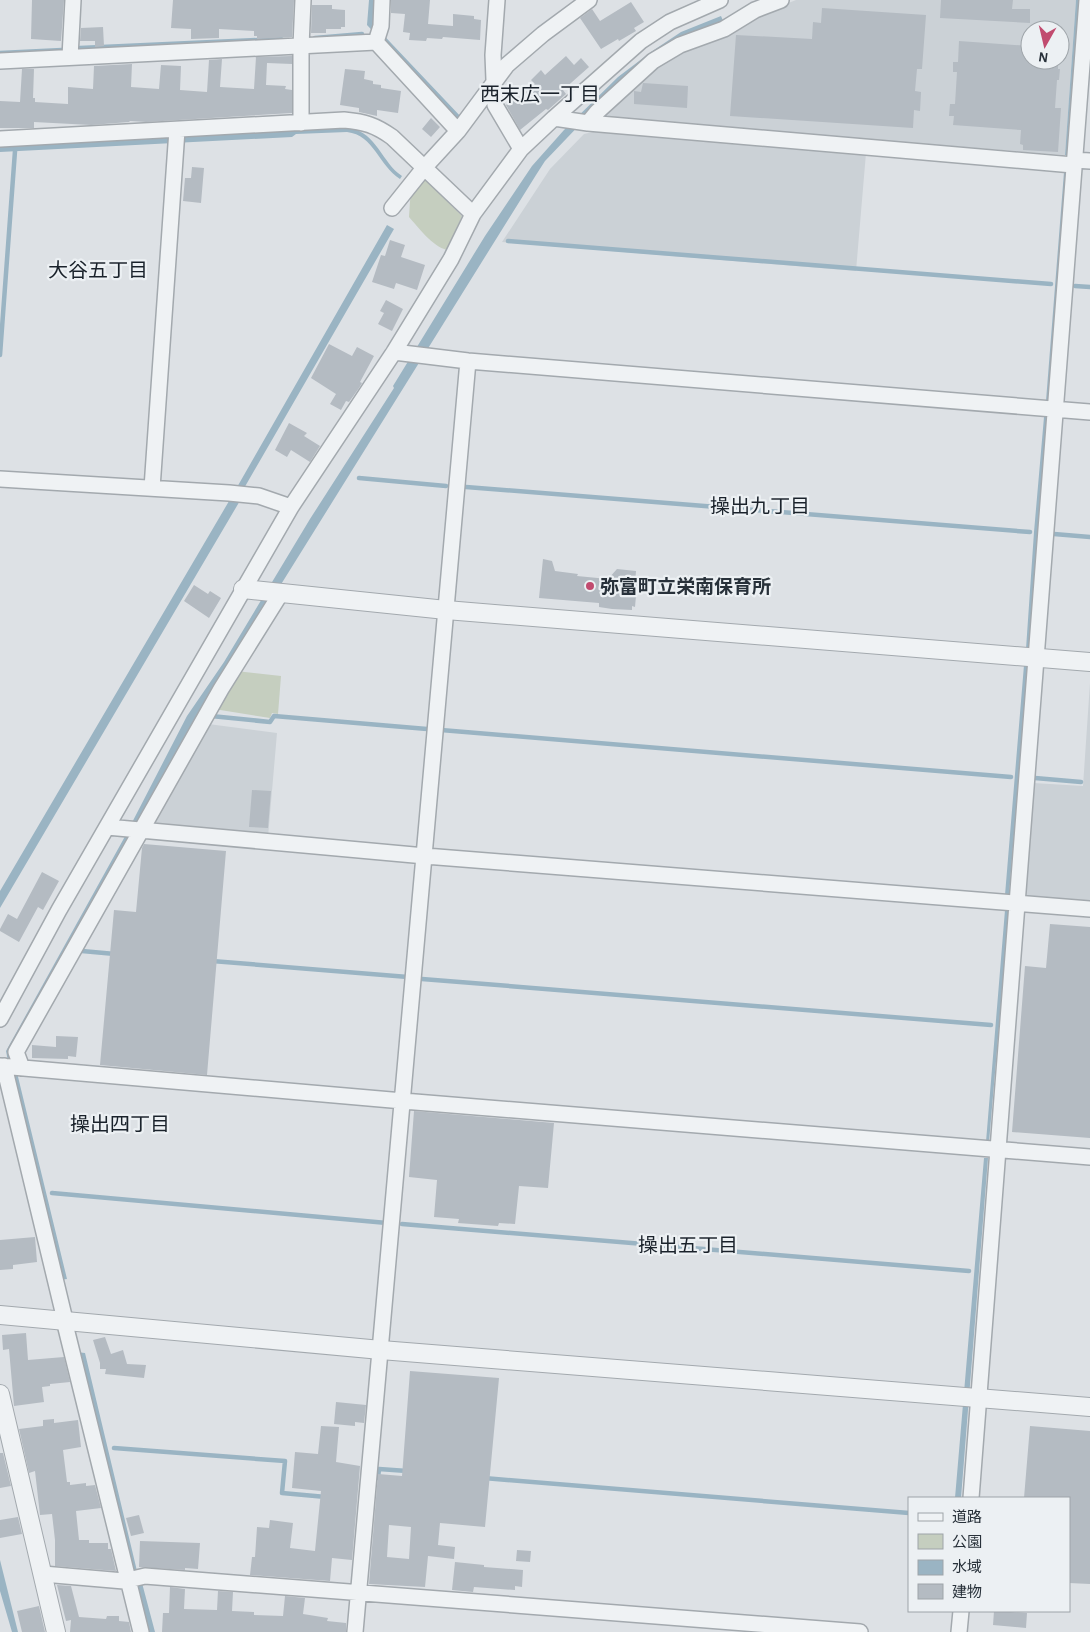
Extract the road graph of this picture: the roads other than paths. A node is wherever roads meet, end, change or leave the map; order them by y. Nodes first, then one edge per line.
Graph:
1 (74, 0) edge
2 (303, 0) edge
3 (382, 0) edge
4 (496, 0) edge
5 (589, 0) edge
6 (720, 0) edge
7 (781, 0) edge
8 (1087, 0) edge
9 (692, 28) junction
10 (376, 42) junction
11 (301, 46) junction
12 (70, 57) junction
13 (0, 61) edge
14 (494, 75) junction
15 (554, 118) junction
16 (301, 123) junction
17 (588, 123) junction
18 (177, 130) junction
19 (458, 131) junction
20 (0, 139) edge
21 (521, 149) junction
22 (1090, 161) edge
23 (1074, 162) junction
24 (424, 168) junction
25 (392, 208) dead end
26 (473, 214) junction
27 (394, 352) junction
28 (468, 361) junction
29 (1055, 409) junction
30 (1090, 412) edge
31 (0, 479) edge
32 (152, 488) junction
33 (291, 506) junction
34 (243, 589) junction
35 (281, 593) junction
36 (446, 610) junction
37 (1037, 657) junction
38 (1090, 662) edge
39 (115, 827) junction
40 (141, 830) junction
41 (425, 856) junction
42 (1018, 903) junction
43 (1090, 909) edge
44 (0, 1019) edge
45 (2, 1066) edge
46 (22, 1068) junction
47 (403, 1102) junction
48 (999, 1150) junction
49 (1090, 1157) edge
50 (0, 1315) edge
51 (69, 1321) junction
52 (381, 1350) junction
53 (0, 1394) edge
54 (979, 1399) junction
55 (1090, 1408) edge
56 (971, 1497) edge
57 (43, 1574) junction
58 (133, 1579) junction
59 (359, 1592) junction
60 (961, 1612) edge
61 (56, 1632) edge
62 (141, 1632) edge
63 (356, 1632) edge
64 (860, 1632) edge
65 (959, 1632) edge

1 - 12 street
2 - 11 street
3 - 10 street
4 - 14 street
5 - 14 street
6 - 9 street
7 - 9 street
8 - 23 street
9 - 15 street
9 - 17 street
10 - 11 street
10 - 19 street
11 - 12 street
11 - 16 street
12 - 13 street
14 - 19 street
14 - 21 street
15 - 17 street
15 - 21 street
16 - 18 street
16 - 24 street
17 - 23 street
18 - 20 street
18 - 32 street
19 - 24 street
21 - 26 street
22 - 23 street
23 - 29 street
24 - 25 street
24 - 26 street
26 - 27 street
27 - 28 street
27 - 33 street
28 - 29 street
28 - 36 street
29 - 30 street
29 - 37 street
31 - 32 street
32 - 33 street
33 - 34 street
34 - 35 street
34 - 39 street
35 - 36 street
35 - 40 street
36 - 37 street
36 - 41 street
37 - 38 street
37 - 42 street
39 - 40 street
39 - 44 street
40 - 41 street
40 - 46 street
41 - 42 street
41 - 47 street
42 - 43 street
42 - 48 street
45 - 46 street
45 - 51 street
46 - 47 street
47 - 48 street
47 - 52 street
48 - 49 street
48 - 54 street
50 - 51 street
51 - 52 street
51 - 58 street
52 - 54 street
52 - 59 street
53 - 57 street
54 - 55 street
54 - 56 street
57 - 58 street
57 - 61 street
58 - 59 street
58 - 62 street
59 - 63 street
59 - 64 street
60 - 65 street

